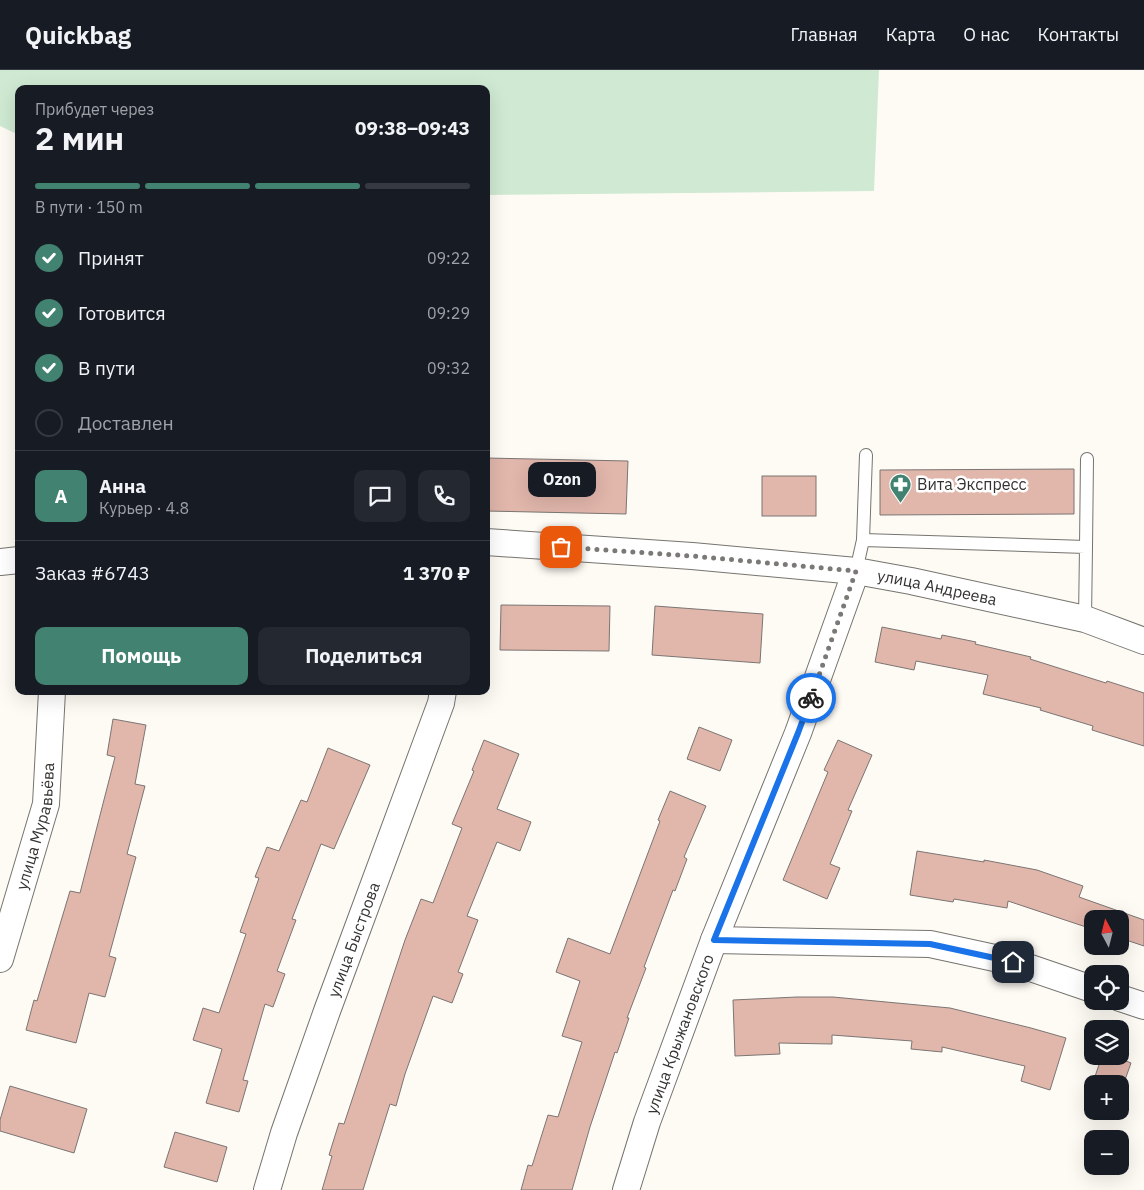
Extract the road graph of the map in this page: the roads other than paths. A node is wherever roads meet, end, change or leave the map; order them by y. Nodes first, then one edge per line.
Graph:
1 (866, 455) dead end
2 (1087, 459) dead end
3 (863, 540) junction
4 (490, 542) edge
5 (1086, 546) junction
6 (15, 560) edge
7 (0, 562) edge
8 (856, 571) junction
9 (1085, 619) junction
10 (1144, 642) edge
11 (52, 695) edge
12 (442, 695) edge
13 (714, 940) junction
14 (0, 960) edge
15 (1084, 986) edge
16 (1129, 1001) edge
17 (1144, 1006) edge
18 (268, 1190) edge
19 (626, 1190) edge

1 - 3 lane
2 - 5 lane
3 - 5 lane
3 - 8 lane
4 - 8 street, улица Андреева
5 - 9 lane
6 - 7 street
8 - 9 street, улица Андреева
8 - 13 street, улица Крыжановского
9 - 10 street, улица Андреева
11 - 14 street, улица Муравьёва
12 - 18 street, улица Быстрова
13 - 15 street
13 - 19 street, улица Крыжановского
16 - 17 street

